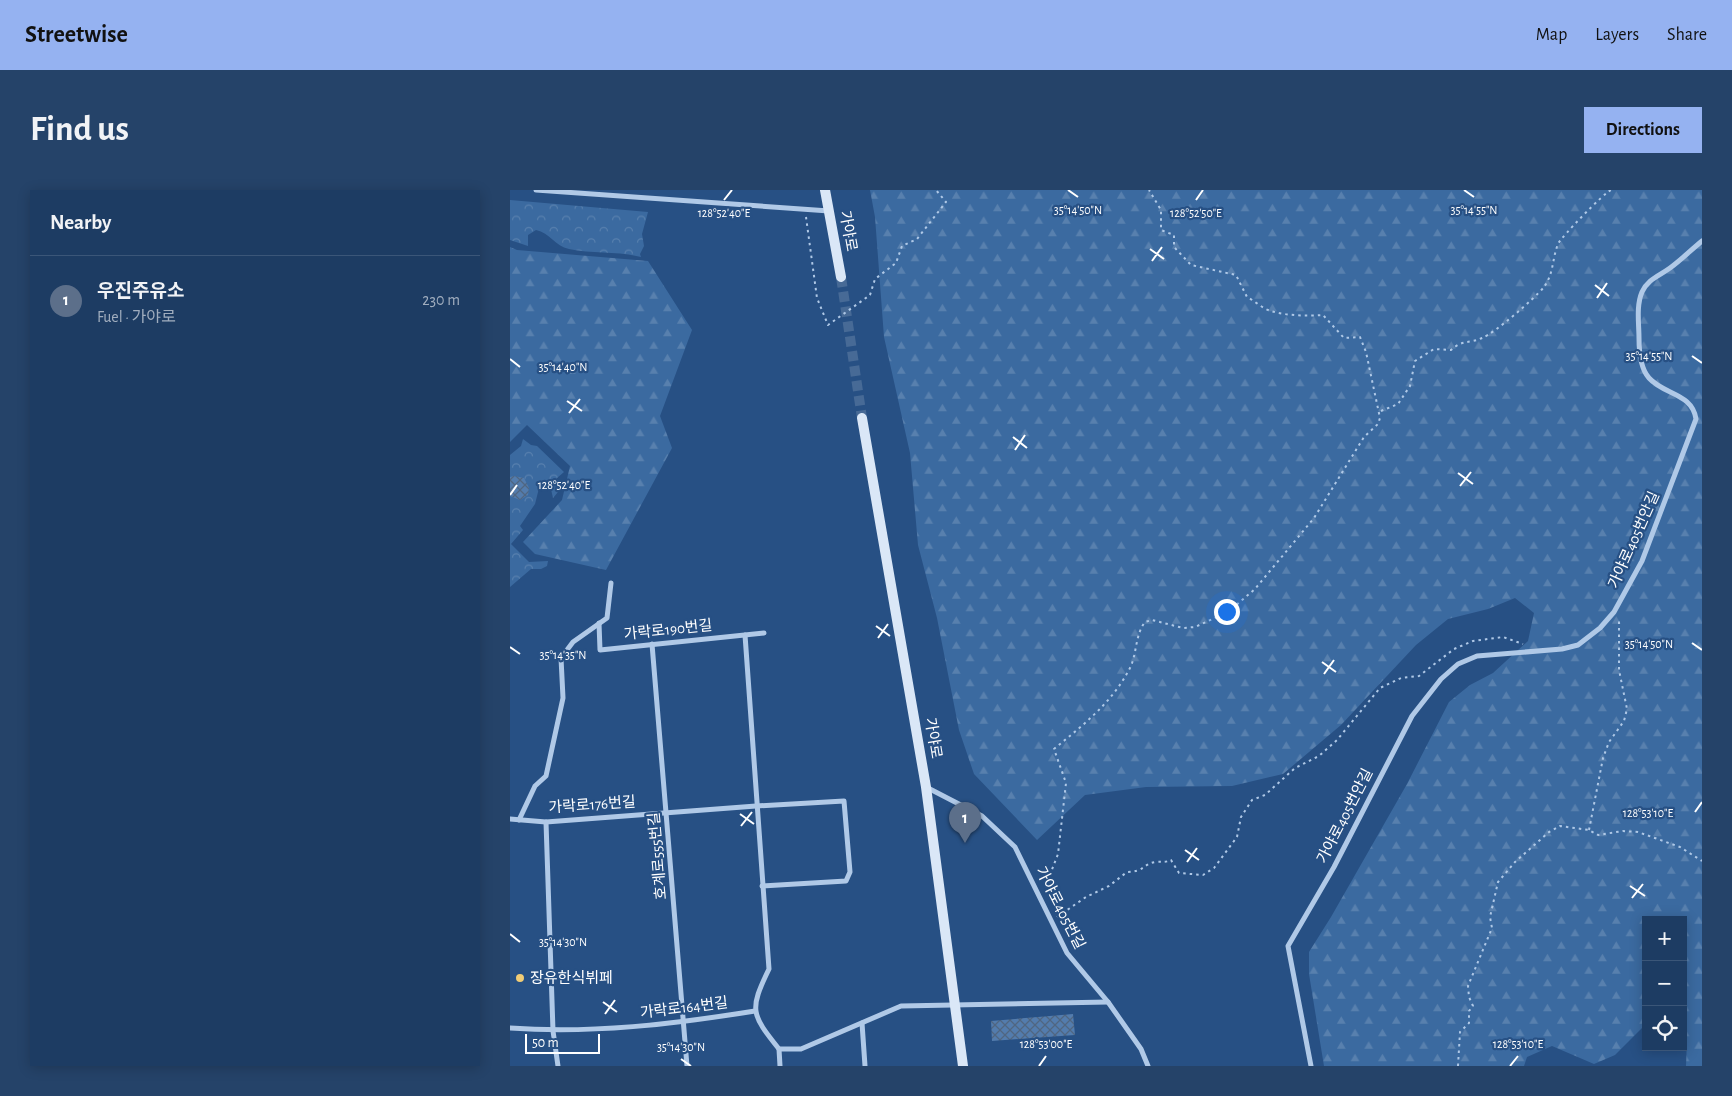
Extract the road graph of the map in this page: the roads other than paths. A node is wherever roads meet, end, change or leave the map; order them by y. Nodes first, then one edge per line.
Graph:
1 (536, 190) edge
2 (825, 190) edge
3 (829, 210) junction
4 (1702, 241) edge
5 (841, 277) tunnel mouth
6 (862, 418) tunnel mouth
7 (611, 583) dead end
8 (599, 623) junction
9 (764, 633) dead end
10 (745, 635) junction
11 (652, 644) junction
12 (557, 728) joint
13 (926, 787) junction
14 (756, 806) junction
15 (667, 812) junction
16 (510, 819) edge
17 (519, 820) junction
18 (546, 822) junction
19 (762, 886) junction
20 (1108, 1002) junction
21 (956, 1006) junction
22 (755, 1011) junction
23 (684, 1023) junction
24 (862, 1023) junction
25 (510, 1028) edge
26 (553, 1031) junction
27 (779, 1048) junction
28 (558, 1066) edge
29 (687, 1066) edge
30 (780, 1066) edge
31 (865, 1066) edge
32 (962, 1066) edge
33 (1148, 1066) edge
34 (1311, 1066) edge

1 - 3 street
2 - 3 main road, 가야로
3 - 5 main road, 가야로
4 - 34 street, 가야로405번안길
6 - 13 main road, 가야로
7 - 8 street, 가락로190번길
8 - 11 street, 가락로190번길
8 - 12 street, 가락로190번길
9 - 10 street, 가락로190번길
10 - 11 street, 가락로190번길
10 - 14 street
11 - 15 street, 호계로555번길
12 - 17 street, 가락로176번길
13 - 20 street, 가야로405번길
13 - 21 main road, 가야로
14 - 15 street, 가락로176번길
14 - 19 street
14 - 19 street, 가락로176번길
15 - 18 street, 가락로176번길
15 - 23 street, 호계로555번길
16 - 17 street, 가락로176번길
17 - 18 street, 가락로176번길
18 - 26 street
19 - 22 street
20 - 21 street
20 - 33 street, 가야로405번길
21 - 24 street
21 - 32 main road, 가야로
22 - 23 street, 가락로164번길
22 - 27 street
23 - 26 street, 가락로164번길
23 - 29 street, 호계로555번길
24 - 27 street
24 - 31 street
25 - 26 street, 가락로164번길
26 - 28 street
27 - 30 street

